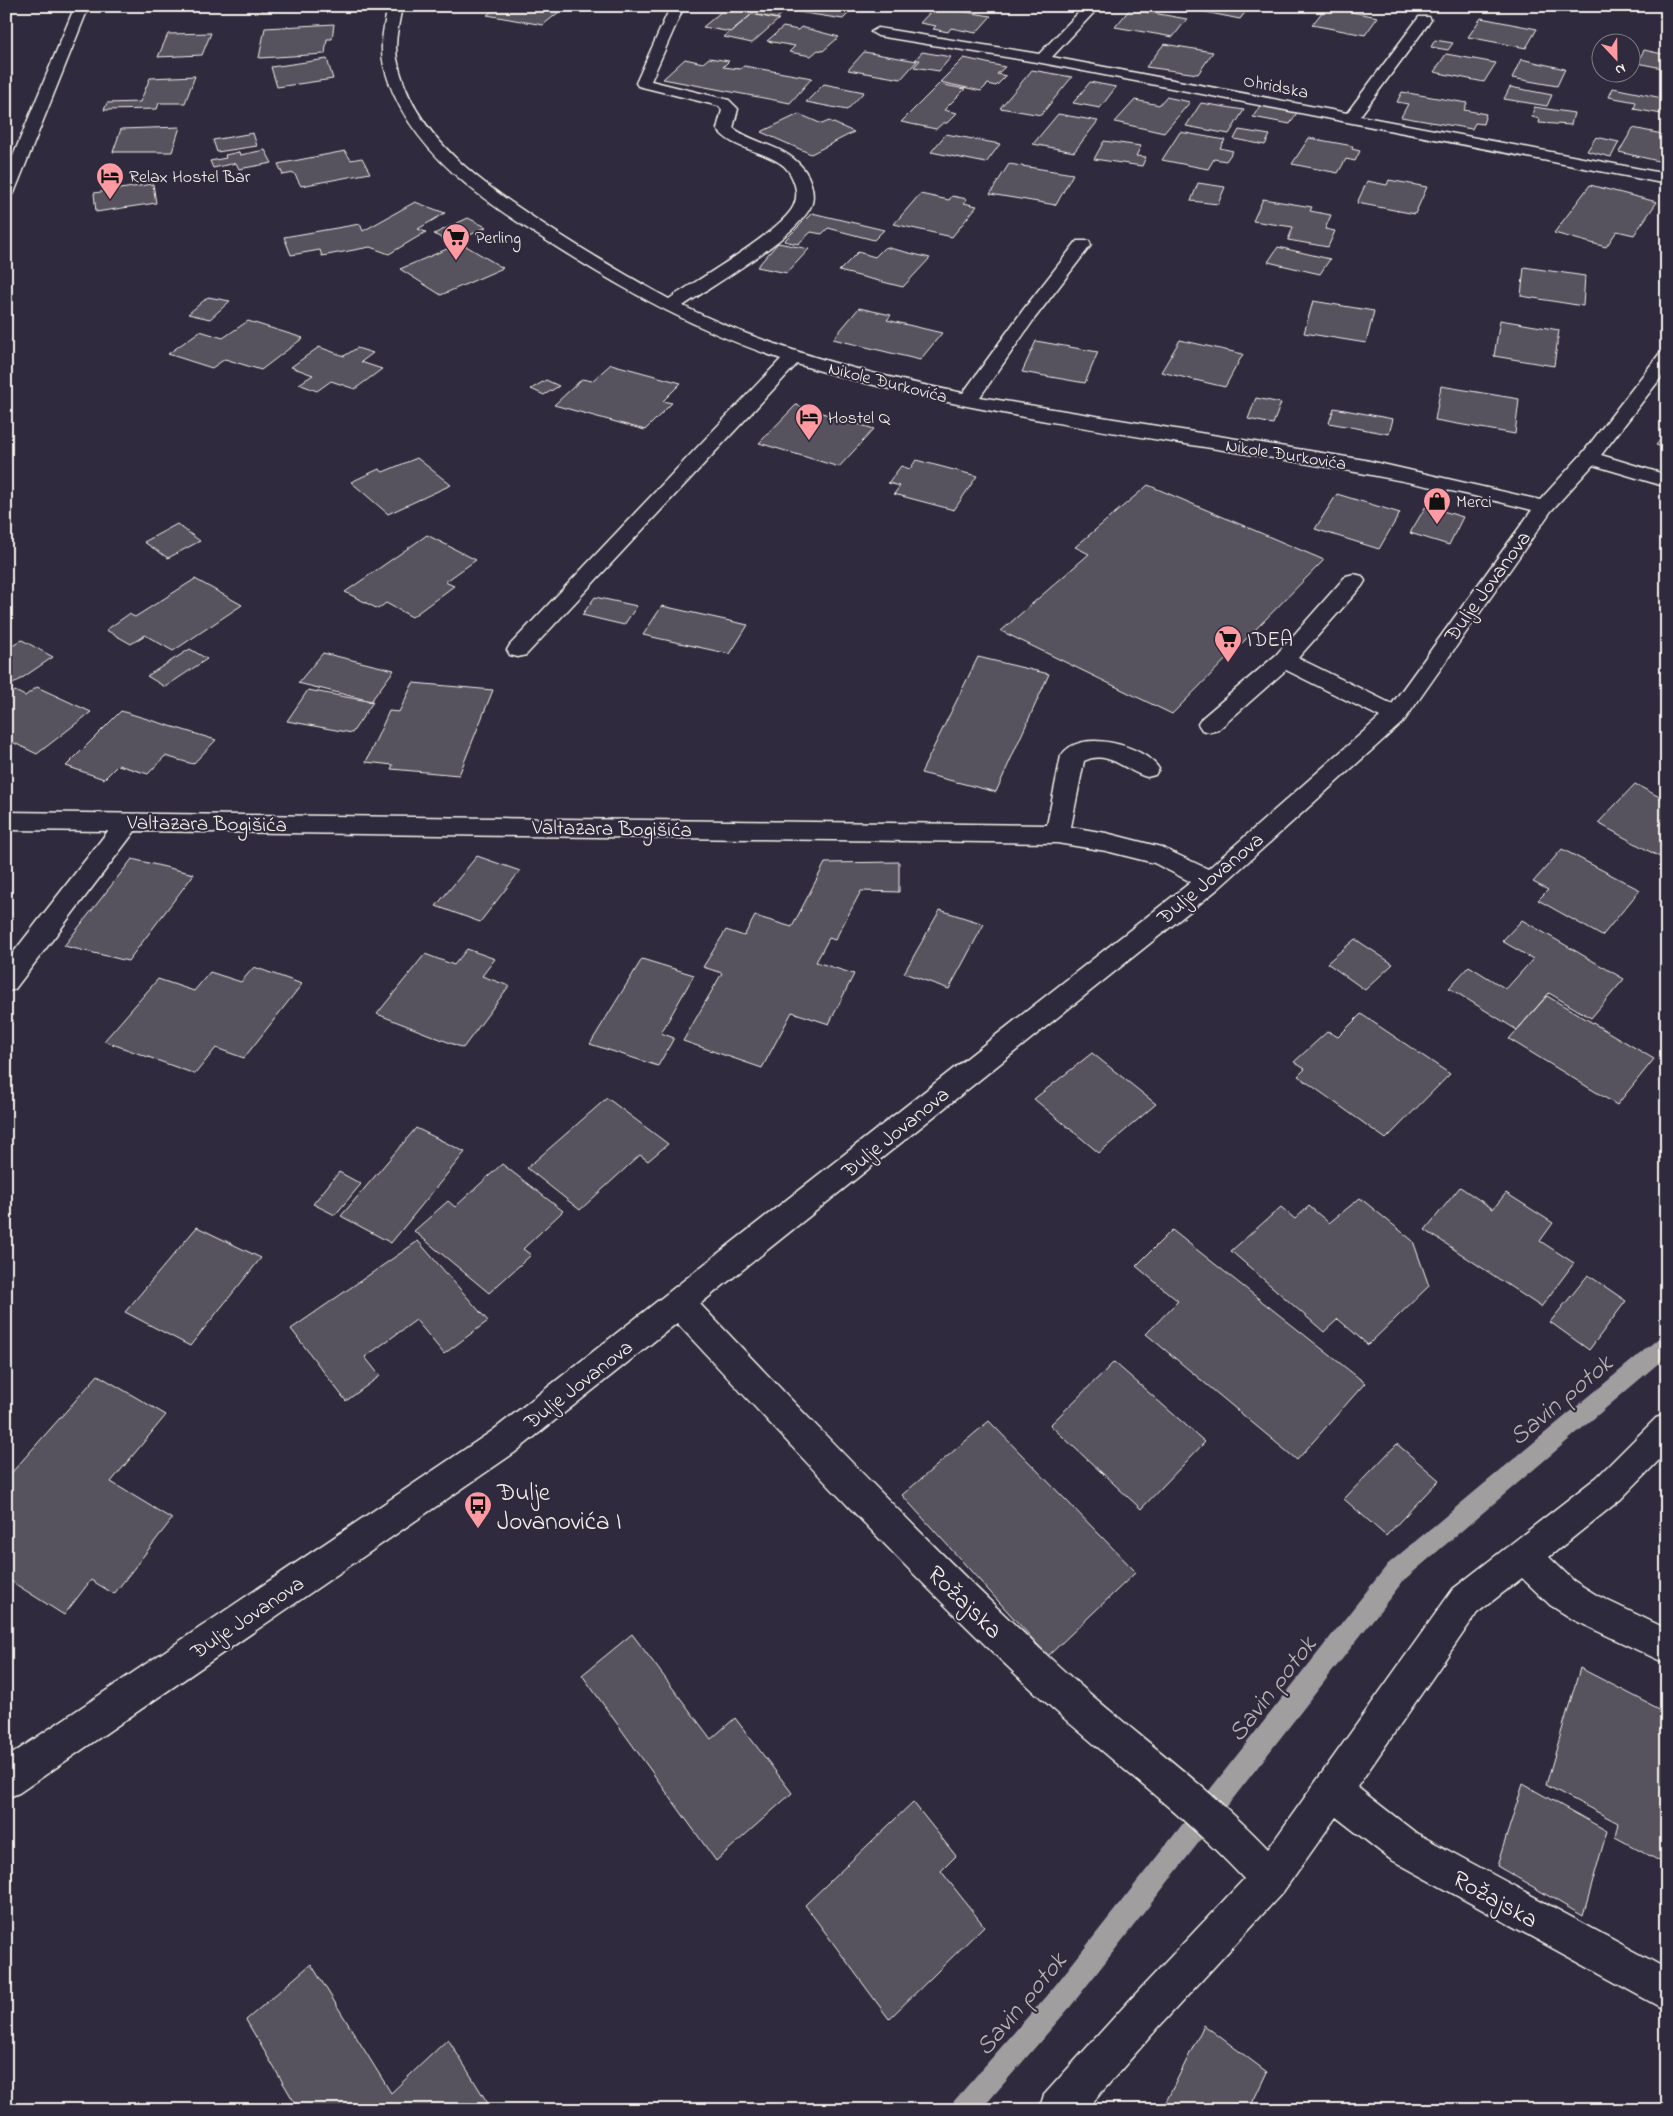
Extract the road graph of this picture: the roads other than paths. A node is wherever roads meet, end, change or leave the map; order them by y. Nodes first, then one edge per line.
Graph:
1 (82, 6) edge
2 (395, 6) edge
3 (670, 6) edge
4 (1094, 6) edge
5 (1424, 20) dead end
6 (878, 32) dead end
7 (1042, 59) junction
8 (1350, 119) junction
9 (1667, 179) edge
10 (6, 193) edge
11 (1083, 245) dead end
12 (670, 306) junction
13 (793, 357) junction
14 (1667, 357) edge
15 (967, 401) junction
16 (1590, 458) junction
17 (1667, 481) edge
18 (1544, 507) junction
19 (1354, 581) dead end
20 (518, 650) dead end
21 (1284, 660) junction
22 (1396, 715) junction
23 (1210, 724) dead end
24 (1147, 769) dead end
25 (6, 821) edge
26 (128, 822) junction
27 (1057, 834) junction
28 (1210, 881) junction
29 (6, 982) edge
30 (679, 1304) junction
31 (1667, 1430) edge
32 (1522, 1555) junction
33 (1667, 1647) edge
34 (6, 1780) edge
35 (1333, 1792) junction
36 (1270, 1879) junction
37 (1667, 1991) edge
38 (1059, 2110) edge

1 - 10 street
2 - 12 street, Nikole Đurkovića
3 - 12 street
4 - 7 street
5 - 8 street
6 - 7 street, Ohridska
7 - 8 street, Ohridska
8 - 9 street, Ohridska
11 - 15 street
12 - 13 street, Nikole Đurkovića
13 - 15 street, Nikole Đurkovića
13 - 20 street
14 - 16 street, Đulje Jovanova
15 - 18 street, Nikole Đurkovića
16 - 17 street
16 - 18 street, Đulje Jovanova
18 - 22 street, Đulje Jovanova
19 - 21 street
21 - 22 street
21 - 23 street
22 - 28 street, Đulje Jovanova
24 - 27 street
25 - 26 street, Valtazara Bogišića
26 - 27 street, Valtazara Bogišića
26 - 29 street
27 - 28 street, Valtazara Bogišića
28 - 30 street, Đulje Jovanova
30 - 34 street, Đulje Jovanova
30 - 36 street, Rožajska
31 - 32 street
32 - 33 street
32 - 35 street
35 - 36 street
35 - 37 street, Rožajska
36 - 38 street

